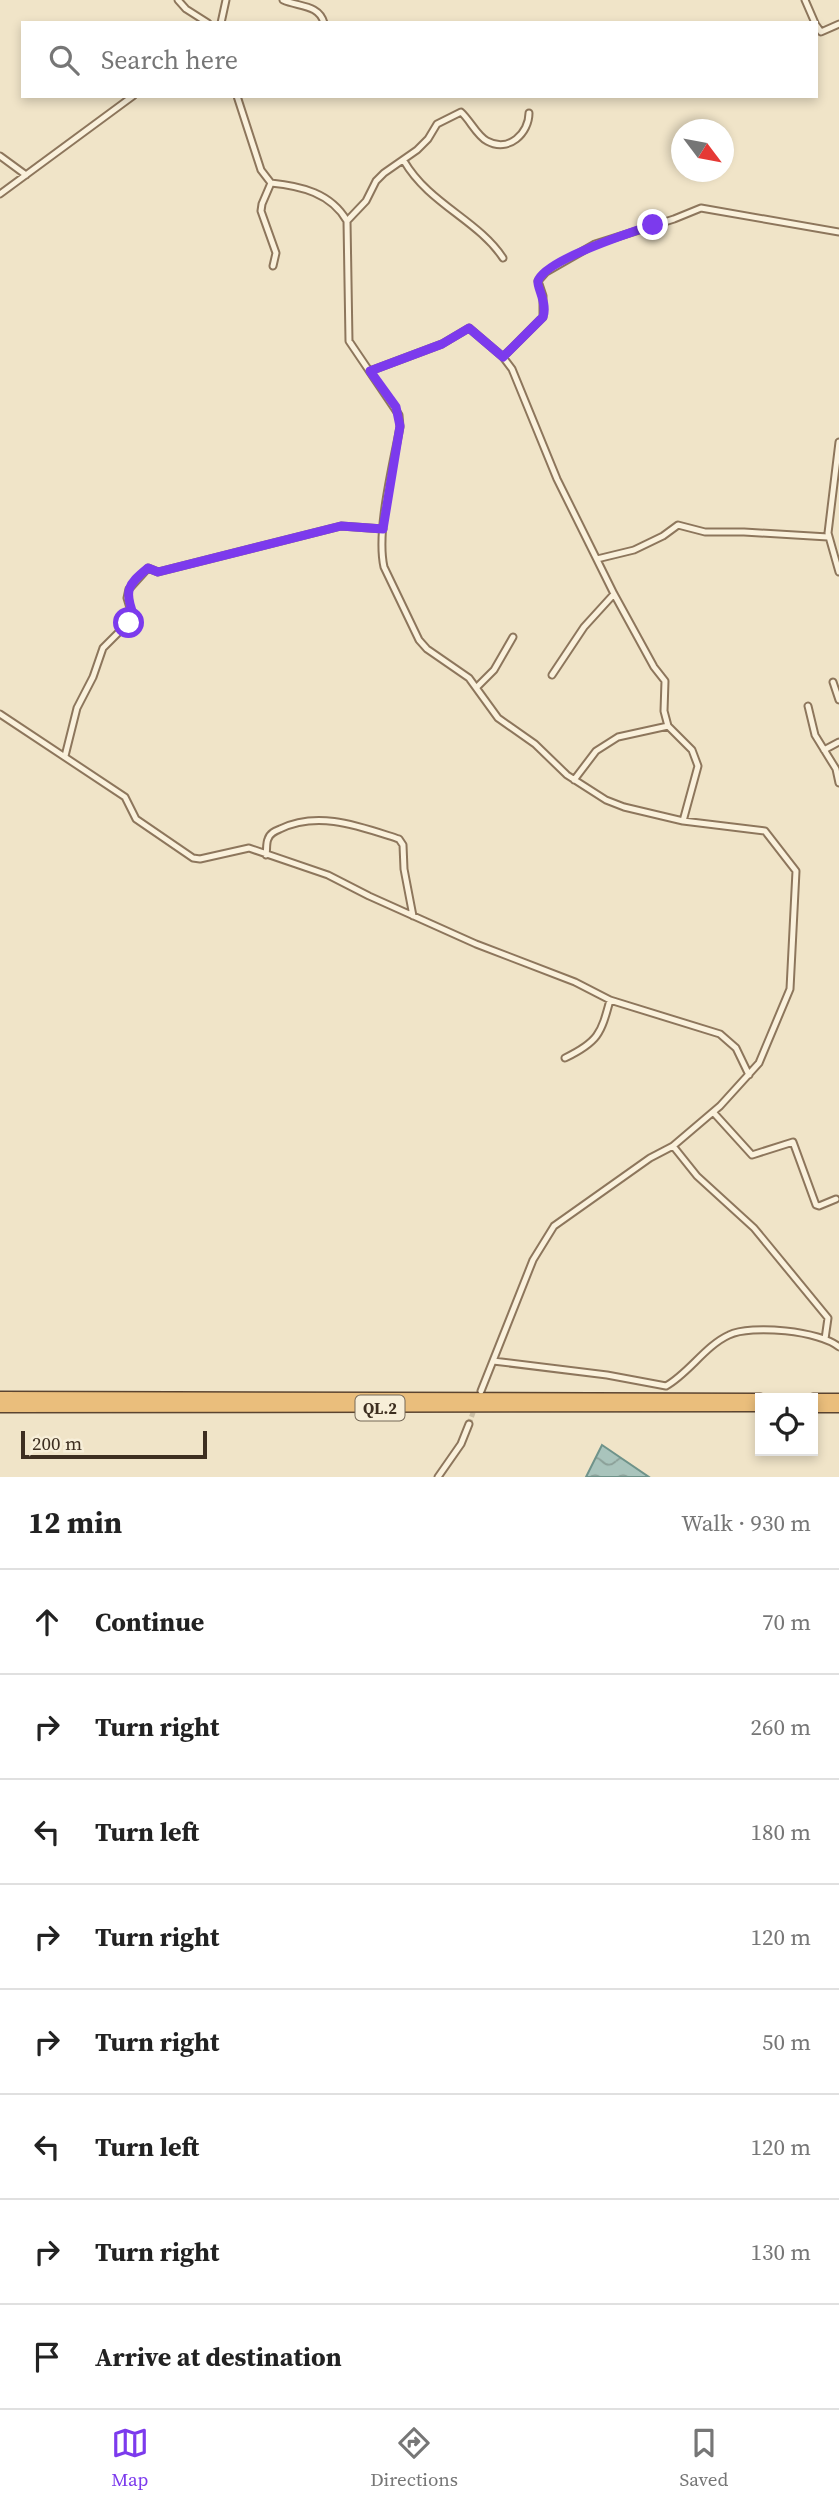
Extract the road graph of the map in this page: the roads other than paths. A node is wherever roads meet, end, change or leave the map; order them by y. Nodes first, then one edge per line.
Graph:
1 (178, 0) edge
2 (226, 0) edge
3 (283, 0) edge
4 (805, 0) edge
5 (205, 21) edge
6 (221, 21) edge
7 (324, 21) edge
8 (815, 21) edge
9 (839, 24) edge
10 (818, 27) edge
11 (131, 98) edge
12 (238, 98) edge
13 (530, 113) dead end
14 (0, 156) edge
15 (404, 161) junction
16 (26, 175) junction
17 (271, 183) junction
18 (0, 194) edge
19 (347, 221) junction
20 (839, 232) edge
21 (503, 258) dead end
22 (274, 266) dead end
23 (503, 357) junction
24 (370, 371) junction
25 (839, 442) edge
26 (383, 529) junction
27 (828, 537) junction
28 (597, 559) junction
29 (839, 572) edge
30 (614, 594) junction
31 (513, 637) dead end
32 (552, 675) dead end
33 (833, 682) dead end
34 (477, 687) junction
35 (839, 700) edge
36 (808, 706) dead end
37 (0, 714) edge
38 (668, 726) junction
39 (839, 742) edge
40 (824, 750) junction
41 (65, 756) junction
42 (574, 780) junction
43 (839, 783) edge
44 (683, 821) junction
45 (266, 855) junction
46 (413, 915) junction
47 (610, 1000) junction
48 (565, 1058) dead end
49 (749, 1075) junction
50 (713, 1112) junction
51 (673, 1146) junction
52 (836, 1199) dead end
53 (825, 1339) junction
54 (839, 1347) edge
55 (493, 1362) junction
56 (481, 1391) dead end
57 (0, 1397) edge
58 (755, 1399) edge
59 (818, 1399) edge
60 (839, 1399) edge
61 (755, 1406) edge
62 (0, 1407) edge
63 (818, 1407) edge
64 (839, 1407) edge
65 (469, 1423) tunnel mouth
66 (438, 1477) edge

1 - 5 street
2 - 6 street
3 - 7 street
4 - 8 street
9 - 10 street
11 - 16 street
12 - 17 street
13 - 15 street
14 - 16 street
15 - 19 street
15 - 21 street
16 - 18 street
17 - 19 street
17 - 22 street
19 - 24 street
20 - 23 street
23 - 24 street
23 - 28 street
24 - 26 street
25 - 27 street
26 - 34 street
26 - 41 street
27 - 28 street
27 - 29 street
28 - 30 street
30 - 32 street
30 - 38 street
31 - 34 street
33 - 35 street
34 - 42 street
36 - 40 street
37 - 41 street
38 - 42 street
38 - 44 street
39 - 40 street
40 - 43 street
41 - 45 street
42 - 44 street
44 - 49 street
45 - 46 street
45 - 46 street
46 - 47 street
47 - 48 street
47 - 49 street
49 - 50 street
50 - 51 street
50 - 52 street
51 - 53 street
51 - 55 street
53 - 54 street
53 - 55 street
55 - 56 street
57 - 58 highway, QL.2
59 - 60 highway
61 - 62 highway, QL.2
63 - 64 highway
65 - 66 street

